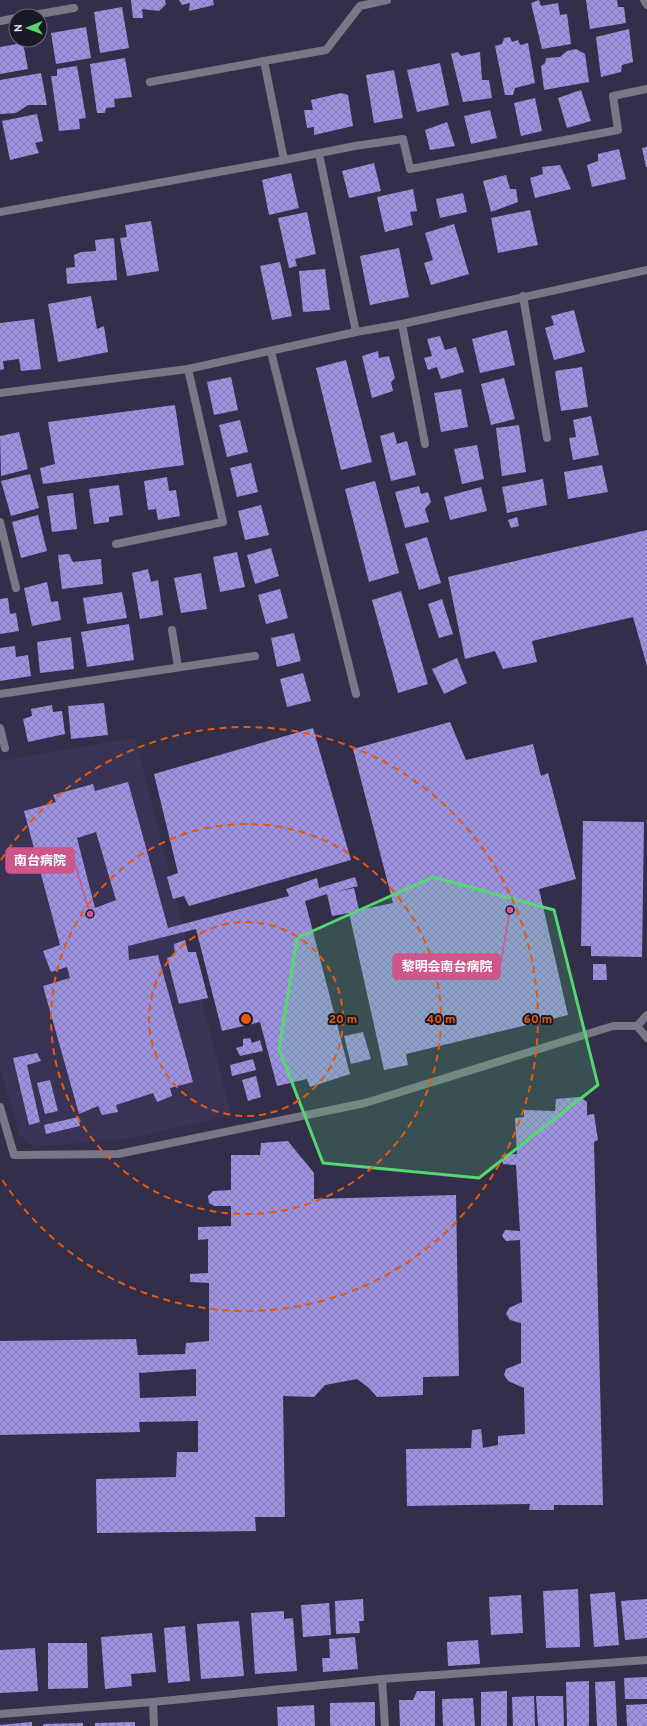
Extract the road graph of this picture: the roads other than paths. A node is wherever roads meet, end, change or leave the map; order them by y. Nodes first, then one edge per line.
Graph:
1 (387, 0) edge
2 (644, 0) edge
3 (647, 5) edge
4 (74, 8) dead end
5 (48, 13) edge
6 (264, 61) junction
7 (150, 82) dead end
8 (647, 89) edge
9 (319, 154) junction
10 (284, 160) junction
11 (0, 212) edge
12 (647, 270) edge
13 (523, 296) junction
14 (402, 324) junction
15 (356, 332) junction
16 (271, 352) junction
17 (188, 369) junction
18 (0, 393) edge
19 (547, 438) dead end
20 (425, 444) dead end
21 (0, 522) edge
22 (116, 544) dead end
23 (16, 588) dead end
24 (172, 630) dead end
25 (255, 656) dead end
26 (178, 667) junction
27 (0, 694) edge
28 (356, 694) dead end
29 (0, 728) edge
30 (5, 748) dead end
31 (647, 1015) edge
32 (637, 1026) junction
33 (647, 1038) edge
34 (0, 1107) edge
35 (647, 1660) edge
36 (382, 1679) junction
37 (152, 1702) junction
38 (0, 1714) edge
39 (154, 1726) edge
40 (385, 1726) edge

1 - 6 street
2 - 3 street
4 - 5 street
6 - 7 street
6 - 10 street
8 - 9 street
9 - 10 street
9 - 15 street
10 - 11 street
12 - 13 street
13 - 14 street
13 - 19 street
14 - 15 street
14 - 20 street
15 - 16 street
16 - 17 street
16 - 28 street
17 - 18 street
17 - 22 street
21 - 23 street
24 - 26 street
25 - 26 street
26 - 27 street
29 - 30 street
31 - 32 street
32 - 33 street
32 - 34 street
35 - 36 street
36 - 37 street
36 - 40 street
37 - 38 street
37 - 39 street

